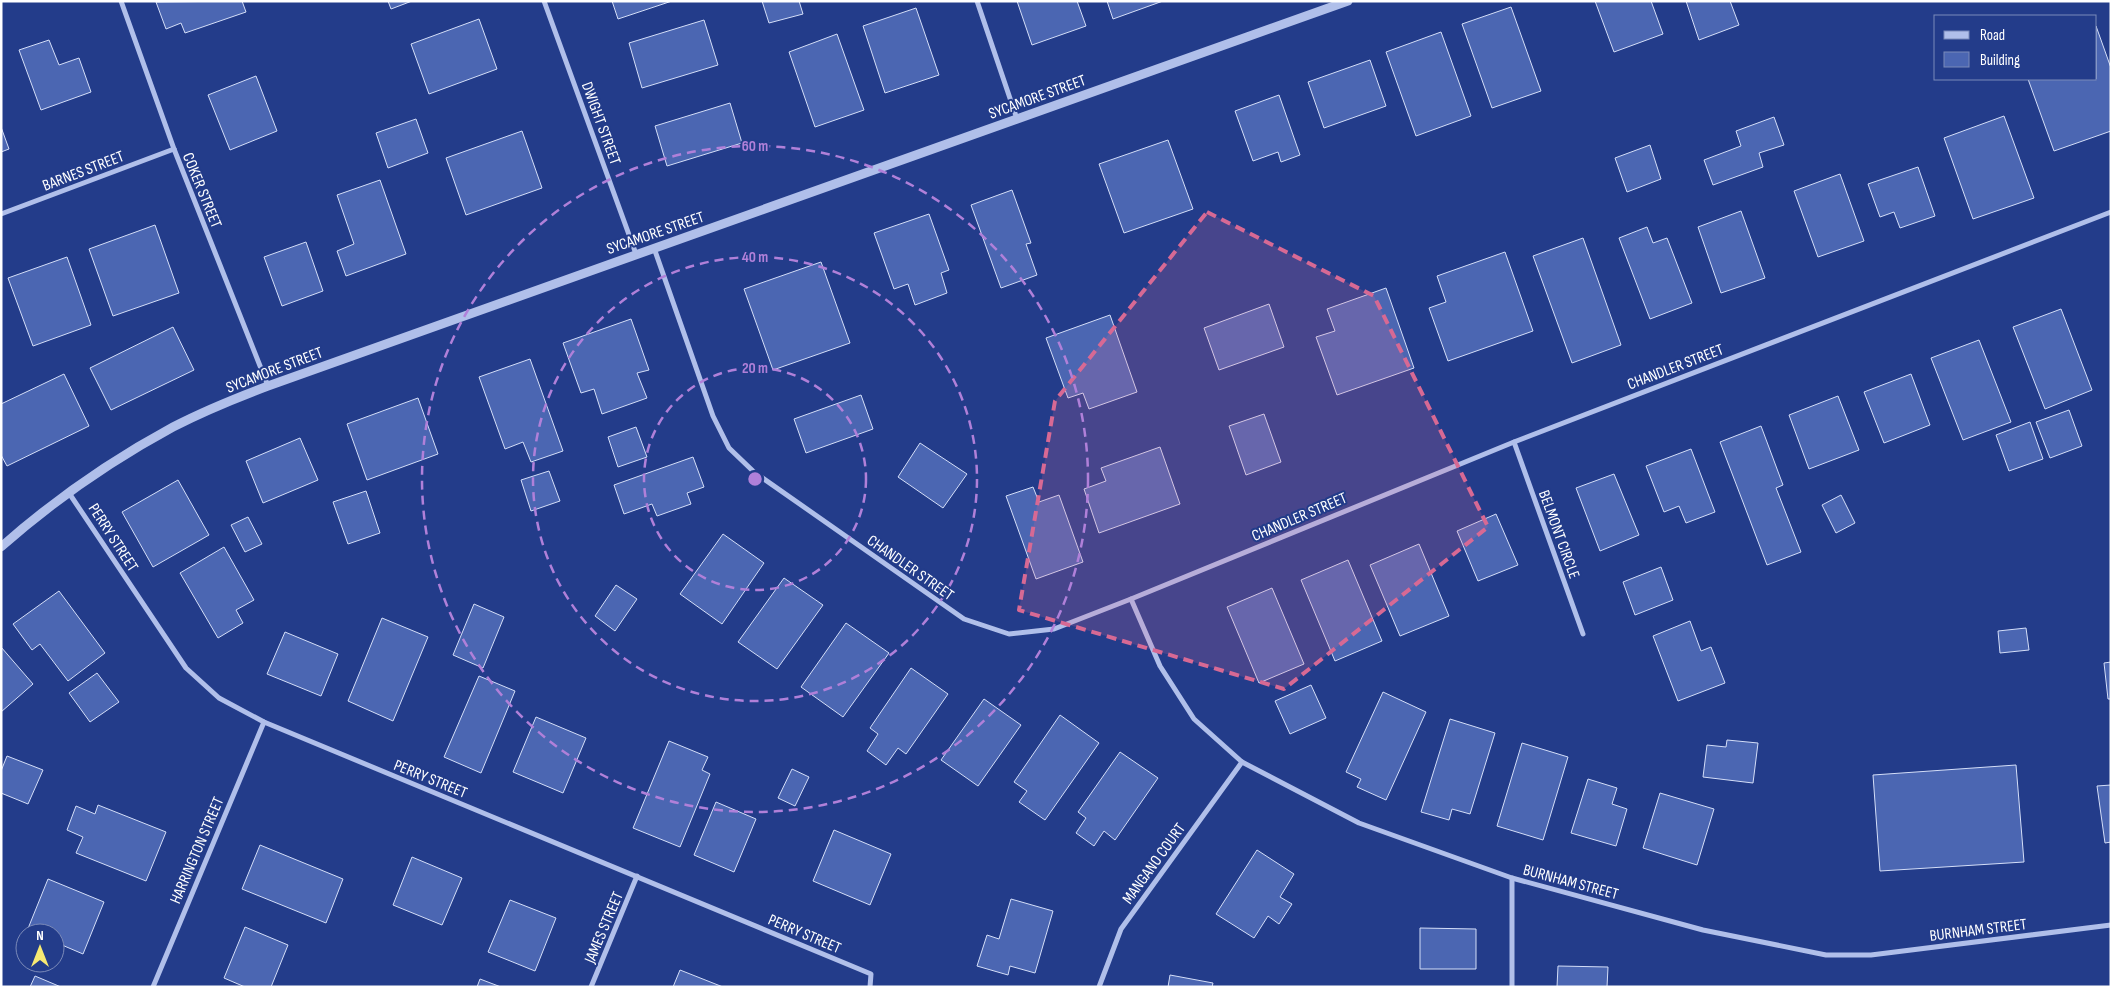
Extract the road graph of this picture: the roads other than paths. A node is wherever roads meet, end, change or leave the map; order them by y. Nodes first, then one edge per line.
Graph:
1 (121, 1) edge
2 (544, 1) edge
3 (977, 1) edge
4 (1348, 1) edge
5 (1017, 120) junction
6 (174, 149) junction
7 (2111, 212) edge
8 (1, 214) edge
9 (654, 248) junction
10 (636, 254) junction
11 (268, 386) junction
12 (1514, 442) junction
13 (70, 493) junction
14 (1, 547) edge
15 (1131, 599) junction
16 (1583, 634) dead end
17 (264, 722) junction
18 (1242, 762) junction
19 (637, 876) junction
20 (1512, 878) junction
21 (2111, 925) edge
22 (153, 987) edge
23 (591, 987) edge
24 (870, 987) edge
25 (1099, 987) edge
26 (1512, 987) edge

1 - 6 street, COKER STREET
2 - 10 street, DWIGHT STREET
3 - 5 street
4 - 5 street, SYCAMORE STREET
5 - 9 street, SYCAMORE STREET
6 - 8 street, BARNES STREET
6 - 11 street, COKER STREET
7 - 12 street, CHANDLER STREET
9 - 10 street, SYCAMORE STREET
9 - 15 street, CHANDLER STREET
10 - 11 street, SYCAMORE STREET
11 - 13 street, SYCAMORE STREET
12 - 15 street, CHANDLER STREET
12 - 16 street, BELMONT CIRCLE
13 - 14 street, SYCAMORE STREET
13 - 17 street, PERRY STREET
15 - 18 street, BURNHAM STREET
17 - 19 street, PERRY STREET
17 - 22 street, HARRINGTON STREET
18 - 20 street, BURNHAM STREET
18 - 25 street, MANGANO COURT
19 - 23 street, JAMES STREET
19 - 24 street, PERRY STREET
20 - 21 street, BURNHAM STREET
20 - 26 street

